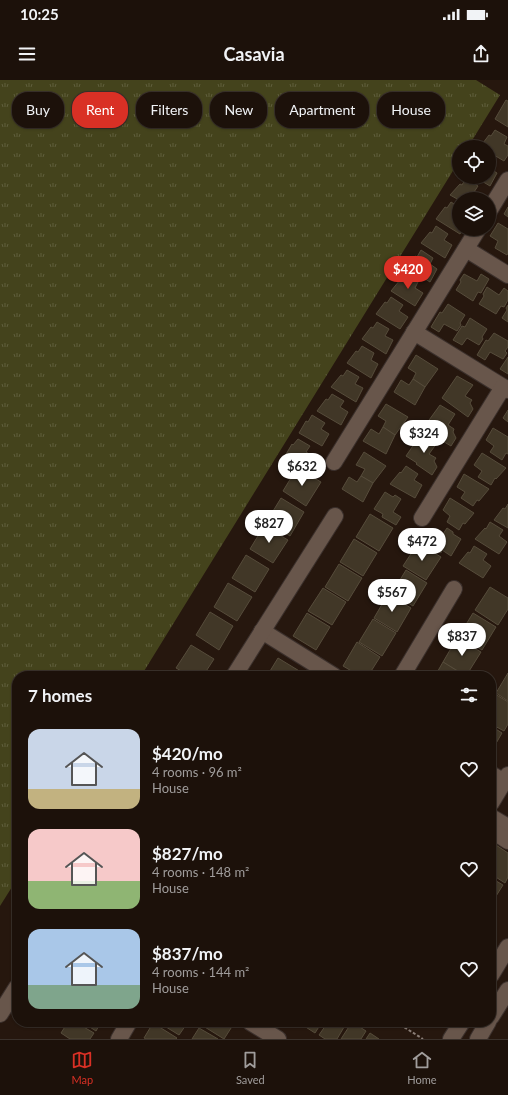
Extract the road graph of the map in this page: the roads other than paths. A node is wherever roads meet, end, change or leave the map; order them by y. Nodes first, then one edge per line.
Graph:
1 (508, 180) edge
2 (496, 200) edge
3 (474, 236) edge
4 (466, 249) junction
5 (508, 275) edge
6 (414, 332) junction
7 (506, 389) edge
8 (334, 462) dead end
9 (335, 516) dead end
10 (422, 518) dead end
11 (454, 589) dead end
12 (262, 631) junction
13 (237, 671) edge
14 (326, 671) edge
15 (405, 671) edge
16 (501, 777) edge
17 (496, 790) edge
18 (496, 820) edge
19 (508, 827) edge
20 (496, 833) edge
21 (508, 841) edge
22 (508, 947) edge
23 (496, 966) edge
24 (508, 990) edge
25 (12, 995) edge
26 (496, 1009) edge
27 (0, 1014) edge
28 (126, 1027) edge
29 (459, 1027) edge
30 (485, 1027) edge
31 (253, 1029) edge
32 (119, 1039) edge
33 (278, 1039) edge
34 (451, 1039) edge
35 (478, 1039) edge

1 - 2 street
3 - 4 street
4 - 5 street
4 - 6 street
6 - 7 street
6 - 8 street
7 - 10 street
9 - 12 street
11 - 15 street
12 - 13 street
12 - 14 street
16 - 17 street
18 - 19 street
20 - 21 street
22 - 23 street
24 - 26 street
25 - 27 street
28 - 32 street
29 - 34 street
30 - 35 street
31 - 33 street

